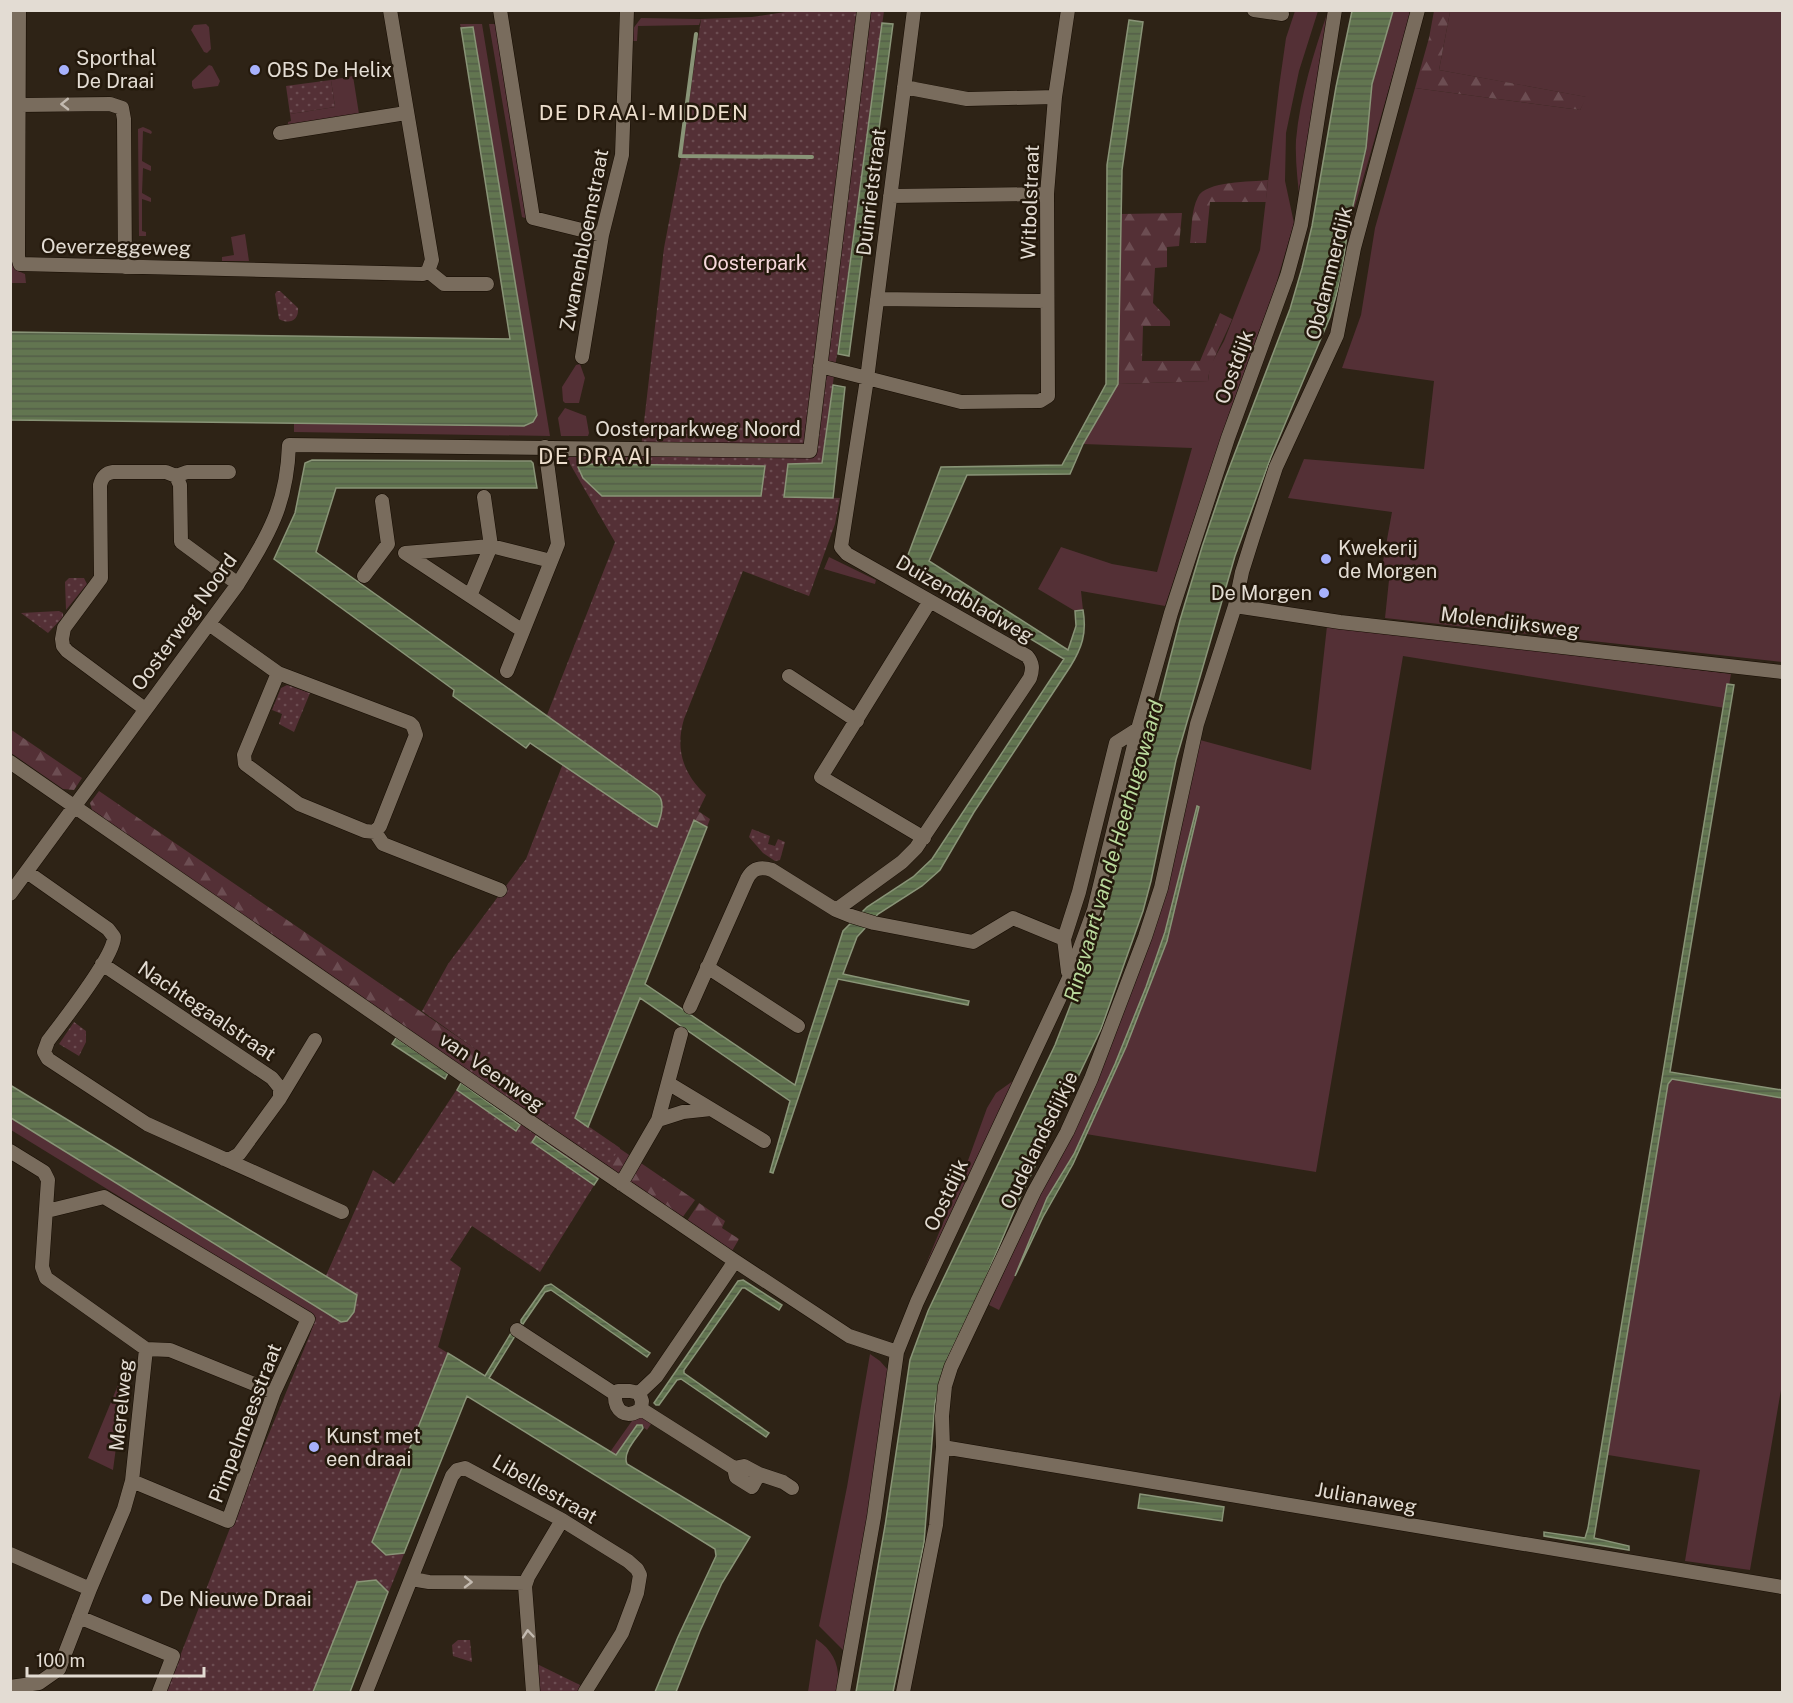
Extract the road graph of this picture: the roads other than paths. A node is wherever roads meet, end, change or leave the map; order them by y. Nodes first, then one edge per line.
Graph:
1 (19, 10) edge
2 (390, 10) edge
3 (500, 10) edge
4 (864, 10) edge
5 (914, 10) edge
6 (1068, 10) edge
7 (1254, 10) edge
8 (1335, 10) edge
9 (1418, 10) edge
10 (1259, 11) edge
11 (1282, 14) dead end
12 (627, 16) edge
13 (904, 87) junction
14 (1055, 97) junction
15 (20, 105) junction
16 (406, 113) junction
17 (280, 133) dead end
18 (1047, 194) junction
19 (890, 196) junction
20 (602, 235) junction
21 (125, 267) junction
22 (428, 272) junction
23 (487, 284) dead end
24 (877, 299) junction
25 (1047, 301) junction
26 (582, 357) dead end
27 (820, 366) junction
28 (867, 379) junction
29 (289, 445) joint
30 (545, 447) junction
31 (229, 472) dead end
32 (176, 476) junction
33 (484, 497) dead end
34 (382, 501) dead end
35 (388, 544) junction
36 (491, 546) junction
37 (405, 553) junction
38 (551, 561) junction
39 (364, 576) dead end
40 (238, 584) junction
41 (470, 596) junction
42 (930, 600) junction
43 (1235, 606) junction
44 (209, 624) junction
45 (523, 631) junction
46 (507, 671) dead end
47 (1782, 672) edge
48 (278, 673) junction
49 (789, 676) dead end
50 (145, 709) junction
51 (857, 721) junction
52 (1138, 729) junction
53 (10, 762) edge
54 (75, 805) junction
55 (375, 832) junction
56 (924, 838) junction
57 (27, 872) junction
58 (500, 890) dead end
59 (10, 894) edge
60 (836, 910) junction
61 (1064, 939) junction
62 (102, 964) junction
63 (707, 967) junction
64 (1069, 978) junction
65 (690, 1007) dead end
66 (798, 1026) dead end
67 (681, 1034) dead end
68 (315, 1041) dead end
69 (668, 1083) junction
70 (280, 1098) junction
71 (711, 1109) junction
72 (658, 1120) junction
73 (764, 1141) dead end
74 (10, 1151) edge
75 (224, 1159) junction
76 (621, 1184) junction
77 (47, 1211) junction
78 (342, 1212) dead end
79 (735, 1261) junction
80 (518, 1330) dead end
81 (146, 1349) junction
82 (897, 1352) junction
83 (274, 1392) junction
84 (639, 1393) junction
85 (615, 1394) junction
86 (632, 1416) junction
87 (943, 1447) junction
88 (132, 1481) junction
89 (792, 1488) dead end
90 (562, 1520) junction
91 (10, 1554) edge
92 (411, 1579) junction
93 (525, 1583) junction
94 (1782, 1587) edge
95 (90, 1589) junction
96 (79, 1617) junction
97 (10, 1687) edge
98 (40, 1688) edge
99 (371, 1691) edge
100 (159, 1692) edge
101 (533, 1692) edge
102 (585, 1692) edge
103 (843, 1692) edge
104 (903, 1692) edge

1 - 15 street, Oeverzeggeweg
2 - 16 street
3 - 20 street
4 - 27 street, Oosterparkweg Noord
5 - 13 street, Duinrietstraat
6 - 14 street, Witbolstraat
7 - 10 street
8 - 52 street, Oostdijk
9 - 43 street, Obdammerdijk
10 - 11 street
12 - 20 street, Zwanenbloemstraat
13 - 14 street
13 - 19 street, Duinrietstraat
14 - 18 street, Witbolstraat
21 -> 15 street
15 - 21 street, Oeverzeggeweg
16 - 17 street
16 - 22 street
18 - 19 street
18 - 25 street, Witbolstraat
19 - 24 street, Duinrietstraat
20 - 26 street, Zwanenbloemstraat
21 - 22 street, Oeverzeggeweg
22 - 23 street, Oeverzeggeweg
24 - 25 street
24 - 28 street, Duinrietstraat
25 - 28 street, Witbolstraat
27 - 28 street
27 - 30 street, Oosterparkweg Noord
28 - 42 street, Duizendbladweg
29 - 30 street, Oosterparkweg Noord
29 - 40 street, Oosterweg Noord
30 - 38 street
31 - 32 street
32 - 40 street
32 - 50 street
33 - 36 street
34 - 35 street
35 - 37 street
35 - 39 street
36 - 37 street
36 - 38 street
36 - 41 street
37 - 41 street
38 - 45 street
40 - 44 street, Oosterweg Noord
41 - 45 street
42 - 51 street
42 - 56 street, Duizendbladweg
43 - 47 street, Molendijksweg
43 - 87 street, Oudelandsdijkje
44 - 48 street
44 - 50 street, Oosterweg Noord
45 - 46 street
48 - 55 street
48 - 55 street
49 - 51 street
50 - 54 street, Oosterweg Noord
51 - 56 street
52 - 61 street
52 - 64 street, Oostdijk
53 - 54 street
54 - 57 street, Oosterweg Noord
54 - 76 street, van Veenweg
55 - 58 street
56 - 60 street, Duizendbladweg
57 - 59 street, Oosterweg Noord
57 - 62 street
60 - 61 street
60 - 63 street
61 - 64 street
62 - 70 street, Nachtegaalstraat
62 - 75 street
63 - 65 street
63 - 66 street
64 - 82 street, Oostdijk
67 - 69 street
68 - 70 street, Nachtegaalstraat
69 - 71 street
69 - 72 street
70 - 75 street, Nachtegaalstraat
71 - 72 street
71 - 73 street
72 - 76 street
74 - 77 street, Merelweg
75 - 78 street
76 - 79 street, van Veenweg
77 - 81 street, Merelweg
77 - 83 street, Pimpelmeesstraat
79 - 82 street, van Veenweg
79 - 84 street
80 - 85 street
81 - 83 street
81 - 88 street, Merelweg
82 - 103 street, Oostdijk
83 - 88 street, Pimpelmeesstraat
84 - 85 street
84 - 86 street
85 - 86 street
86 - 89 street
87 - 94 street, Julianaweg
87 - 104 street, Oudelandsdijkje
88 - 95 street, Merelweg
90 - 92 street, Libellestraat
90 - 93 street
90 - 102 street, Libellestraat
91 - 95 street
92 -> 93 street
92 - 99 street, Libellestraat
101 -> 93 street
95 - 96 street, Merelweg
96 - 98 street, Merelweg
96 - 100 street
97 - 98 street, Merelweg

